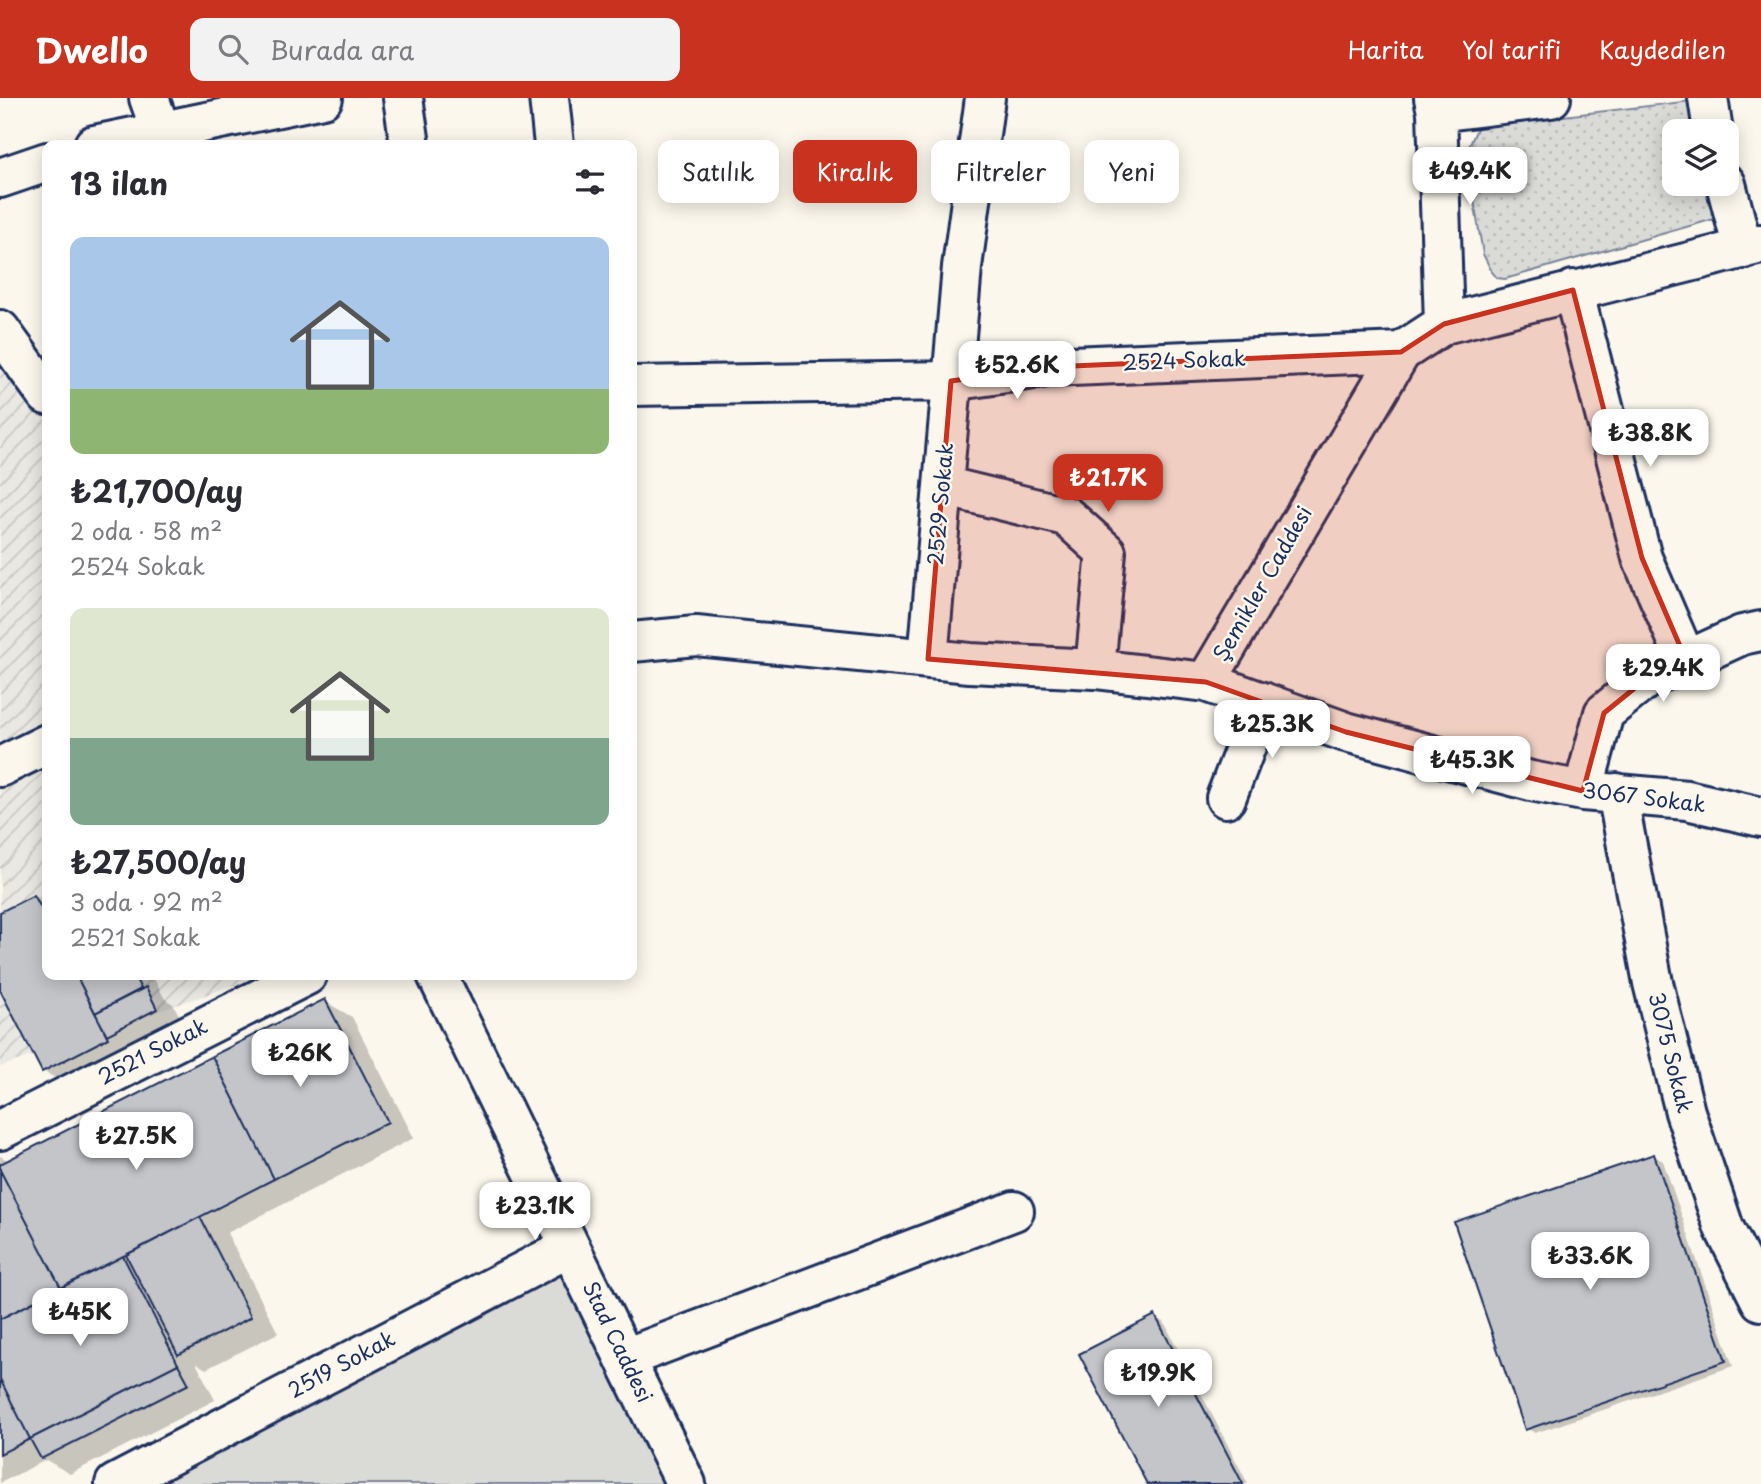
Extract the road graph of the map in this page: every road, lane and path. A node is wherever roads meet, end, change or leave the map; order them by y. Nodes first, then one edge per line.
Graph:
1 (323, 98) edge
2 (403, 98) edge
3 (549, 98) edge
4 (985, 98) edge
5 (1551, 98) edge
6 (1708, 98) edge
7 (1435, 105) edge
8 (1711, 119) edge
9 (159, 125) edge
10 (110, 140) edge
11 (409, 140) edge
12 (553, 140) edge
13 (42, 164) edge
14 (0, 178) edge
15 (1731, 196) edge
16 (1752, 247) edge
17 (1573, 290) junction
18 (1444, 324) junction
19 (0, 330) edge
20 (1401, 352) junction
21 (951, 381) junction
22 (637, 386) edge
23 (42, 388) edge
24 (943, 486) junction
25 (1761, 631) edge
26 (637, 642) edge
27 (928, 659) junction
28 (1686, 660) junction
29 (1095, 669) junction
30 (1206, 682) junction
31 (1263, 702) junction
32 (42, 746) edge
33 (0, 767) edge
34 (1600, 792) junction
35 (1226, 798) dead end
36 (1761, 817) edge
37 (297, 980) edge
38 (439, 980) edge
39 (0, 1130) edge
40 (1013, 1211) dead end
41 (570, 1247) junction
42 (1761, 1301) edge
43 (625, 1358) junction
44 (115, 1484) edge
45 (685, 1484) edge

1 - 9 street
2 - 11 street
3 - 12 street
4 - 21 street, 2529 Sokak
5 - 7 street
6 - 8 street
7 - 18 street
9 - 10 street
13 - 14 street
15 - 16 street
16 - 17 street, Şemikler Caddesi
17 - 18 street, Şemikler Caddesi
17 - 28 street
18 - 20 street, Şemikler Caddesi
19 - 23 street
20 - 21 street, 2524 Sokak
20 - 30 street, Şemikler Caddesi
21 - 22 street, 2524 Sokak
21 - 24 street, 2529 Sokak
24 - 27 street, 2529 Sokak
24 - 29 street
25 - 28 street
26 - 27 street, Şemikler Caddesi
27 - 29 street, Şemikler Caddesi
28 - 34 street
29 - 30 street, Şemikler Caddesi
30 - 31 street, 3067 Sokak
31 - 34 street, 3067 Sokak
31 - 35 street
32 - 33 street
34 - 36 street, 3067 Sokak
34 - 42 street, 3075 Sokak
37 - 39 street, 2521 Sokak
38 - 41 street, Stad Caddesi
40 - 43 street
41 - 43 street, Stad Caddesi
41 - 44 street, 2519 Sokak
43 - 45 street, Stad Caddesi

